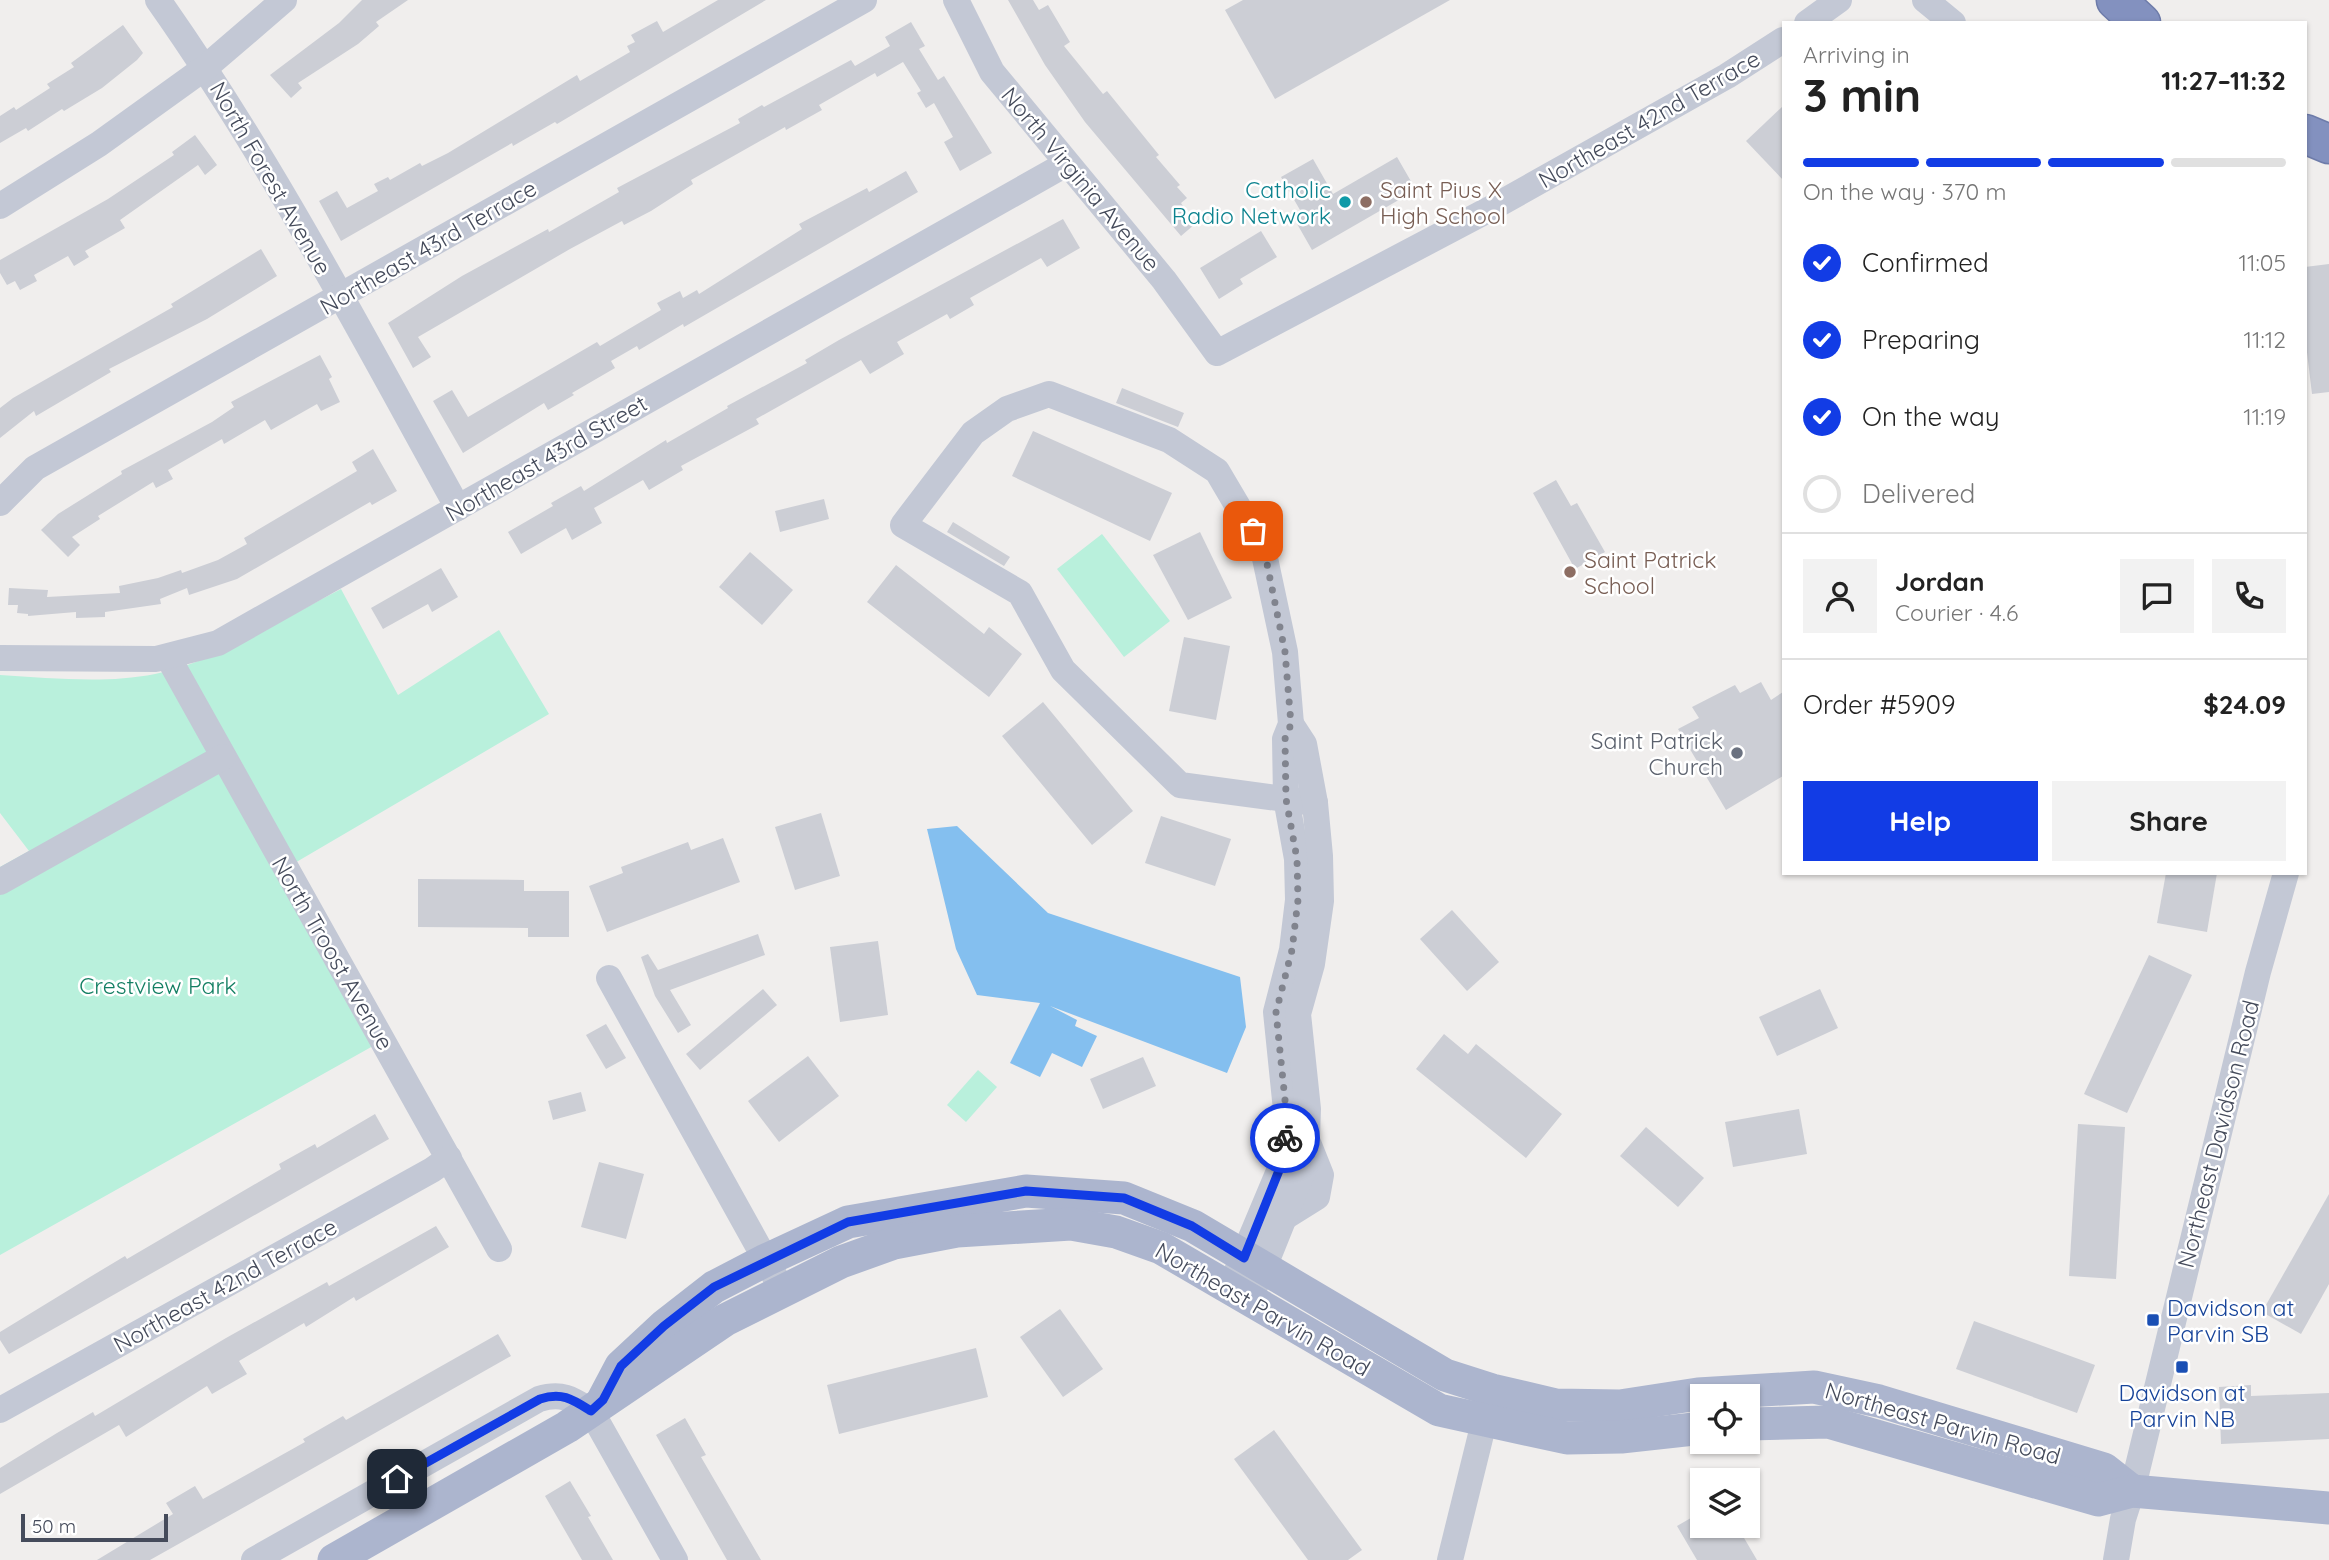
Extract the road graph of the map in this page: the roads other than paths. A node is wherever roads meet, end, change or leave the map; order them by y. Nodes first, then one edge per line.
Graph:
1 (158, 0) edge
2 (284, 0) edge
3 (863, 0) edge
4 (956, 0) edge
5 (1839, 0) edge
6 (1925, 0) edge
7 (2116, 0) edge
8 (1810, 21) edge
9 (1950, 21) edge
10 (2139, 21) edge
11 (1782, 41) edge
12 (206, 67) junction
13 (2307, 135) edge
14 (2329, 144) edge
15 (1066, 164) junction
16 (0, 206) edge
17 (341, 297) junction
18 (1217, 353) joint
19 (0, 503) edge
20 (458, 508) junction
21 (168, 657) junction
22 (0, 658) edge
23 (1291, 724) junction
24 (223, 757) junction
25 (1286, 799) junction
26 (1315, 803) junction
27 (2285, 875) edge
28 (0, 882) edge
29 (609, 978) dead end
30 (449, 1158) junction
31 (1281, 1206) junction
32 (499, 1249) dead end
33 (765, 1260) junction
34 (1246, 1278) junction
35 (783, 1291) junction
36 (597, 1405) junction
37 (1489, 1406) junction
38 (0, 1410) edge
39 (1621, 1422) junction
40 (1760, 1424) edge
41 (1690, 1427) edge
42 (2133, 1491) junction
43 (2329, 1508) edge
44 (352, 1556) edge
45 (254, 1560) edge
46 (675, 1560) edge
47 (1450, 1560) edge
48 (2116, 1560) edge

1 - 12 street, North Forest Avenue
2 - 12 street
3 - 17 street, Northeast 43rd Terrace
4 - 15 street, North Virginia Avenue
5 - 8 street
6 - 9 street
7 - 10 highway
11 - 18 street, Northeast 42nd Terrace
12 - 16 street
12 - 17 street, North Forest Avenue
13 - 14 highway
15 - 18 street, North Virginia Avenue
15 - 20 street, Northeast 43rd Street
17 - 19 street, Northeast 43rd Terrace
17 - 20 street, North Forest Avenue
20 - 21 street, Northeast 43rd Street
21 - 22 street, Northeast 43rd Street
21 - 24 street, North Troost Avenue
23 - 25 street
23 - 25 street
23 - 26 street
24 - 28 street
24 - 30 street, North Troost Avenue
25 - 26 street
25 - 31 street
26 - 31 street
27 - 42 street, Northeast Davidson Road
29 - 33 street
30 - 32 street, North Troost Avenue
30 - 38 street, Northeast 42nd Terrace
31 - 34 street
33 - 34 main road, Northeast Parvin Road
33 - 35 street
33 - 36 main road, Northeast Parvin Road
34 - 35 main road, Northeast Parvin Road
34 - 37 main road, Northeast Parvin Road
35 - 36 main road, Northeast Parvin Road
36 - 44 main road, Northeast Parvin Road
36 - 45 street
36 - 46 street
37 - 39 main road, Northeast Parvin Road
37 - 47 street
39 - 41 main road, Northeast Parvin Road
39 - 42 main road, Northeast Parvin Road
40 - 42 main road, Northeast Parvin Road
42 - 43 main road, Northeast Parvin Road
42 - 48 street, Northeast Davidson Road

